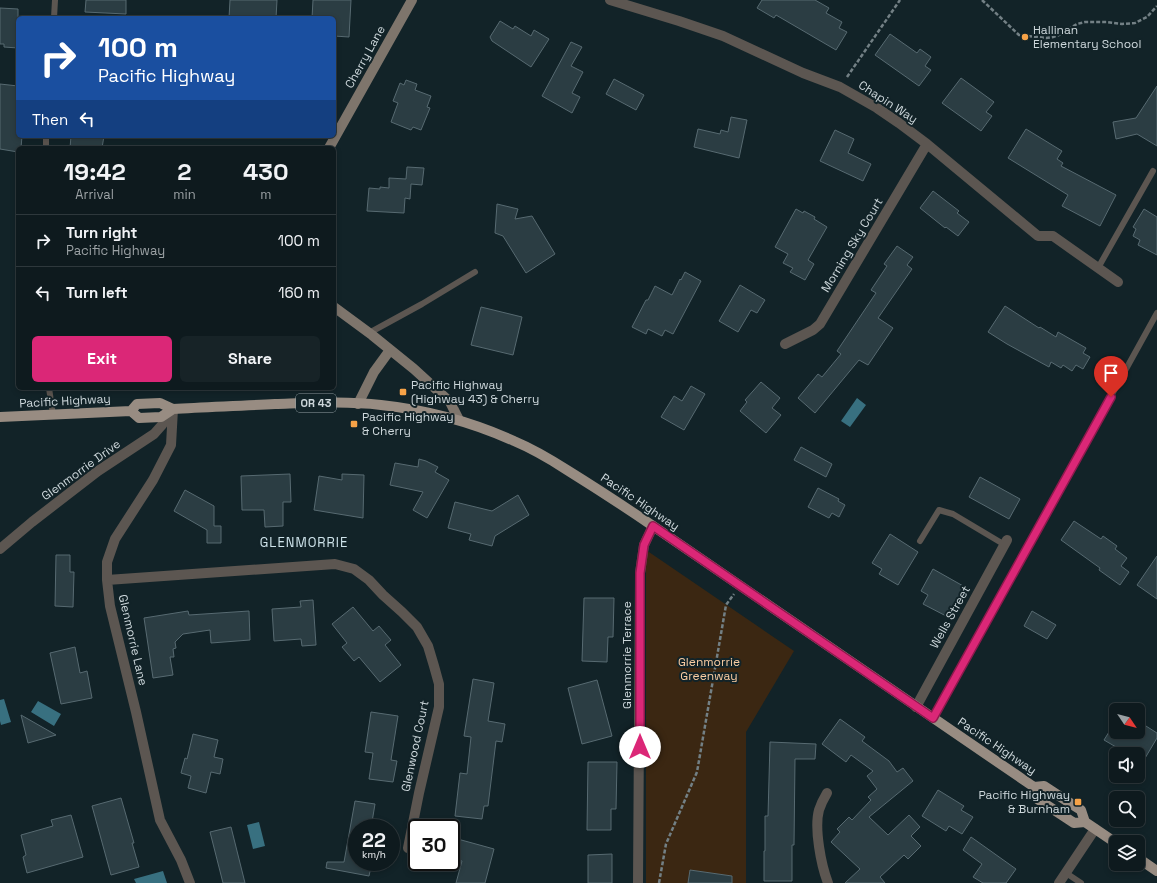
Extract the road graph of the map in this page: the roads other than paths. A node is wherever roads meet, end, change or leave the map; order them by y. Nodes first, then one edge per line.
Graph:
1 (55, 0) edge
2 (412, 0) edge
3 (610, 0) edge
4 (54, 16) edge
5 (336, 136) edge
6 (927, 144) junction
7 (1153, 171) dead end
8 (1098, 268) junction
9 (475, 272) dead end
10 (1118, 282) dead end
11 (336, 308) edge
12 (1157, 313) edge
13 (369, 333) junction
14 (785, 344) dead end
15 (390, 350) junction
16 (49, 390) edge
17 (358, 404) junction
18 (173, 409) junction
19 (131, 411) junction
20 (52, 415) junction
21 (0, 417) edge
22 (458, 420) junction
23 (653, 526) junction
24 (920, 541) dead end
25 (1006, 543) joint
26 (0, 549) edge
27 (107, 580) junction
28 (916, 707) junction
29 (933, 718) junction
30 (1034, 787) junction
31 (827, 792) dead end
32 (414, 819) edge
33 (1085, 822) junction
34 (1096, 829) junction
35 (1109, 838) edge
36 (1145, 863) edge
37 (1157, 871) edge
38 (1066, 873) junction
39 (190, 883) edge
40 (638, 883) edge
41 (828, 883) edge
42 (1059, 883) edge
43 (1081, 883) edge

1 - 4 lane
2 - 5 street, Cherry Lane
3 - 6 street, Chapin Way
6 - 8 street, Chapin Way
6 - 14 street, Morning Sky Court
7 - 8 lane
8 - 10 street, Chapin Way
9 - 13 lane
11 - 13 street
12 - 29 lane
13 - 15 street
15 - 17 street
15 - 22 street
16 - 20 lane
17 - 18 main road, Pacific Highway / OR 43
17 - 22 main road, Pacific Highway / OR 43
18 - 19 main road, Pacific Highway / OR 43
18 - 19 main road, Pacific Highway / OR 43
18 - 26 street, Glenmorrie Drive
18 - 27 street, Glenmorrie Lane
19 - 20 main road, Pacific Highway / OR 43
20 - 21 main road, Pacific Highway / OR 43
22 - 23 main road, Pacific Highway / OR 43
23 - 28 main road, Pacific Highway / OR 43
23 - 40 street, Glenmorrie Terrace
24 - 25 lane
25 - 28 street, Wells Street
27 - 32 street, Glenwood Court
27 - 39 street, Glenmorrie Lane
28 - 29 main road, Pacific Highway / OR 43
29 - 30 main road, Pacific Highway / OR 43
30 - 33 main road, Pacific Highway / OR 43
30 - 33 main road, Pacific Highway / OR 43
31 - 41 street
33 - 34 main road, Pacific Highway / OR 43
34 - 35 main road, Pacific Highway / OR 43
34 - 38 street
36 - 37 main road
38 - 42 street
38 - 43 lane

